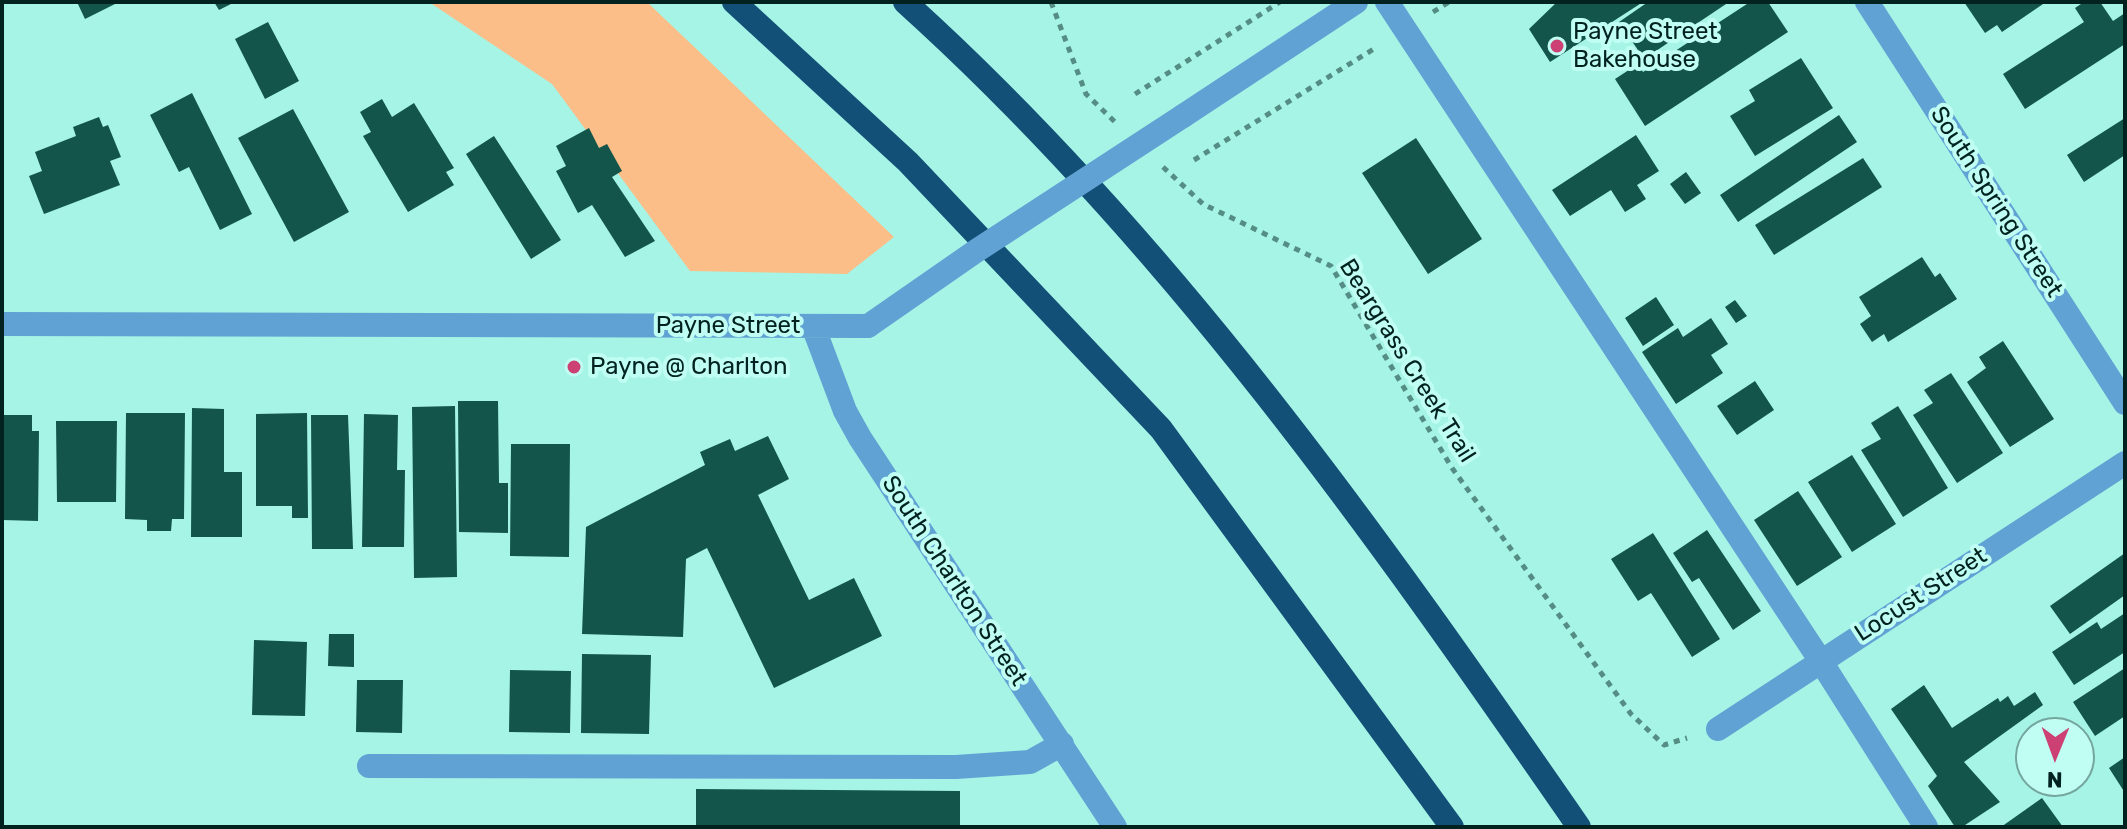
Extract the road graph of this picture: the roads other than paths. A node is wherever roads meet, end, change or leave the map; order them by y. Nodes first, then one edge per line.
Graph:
1 (734, 2) edge
2 (905, 2) edge
3 (1356, 2) edge
4 (1387, 2) edge
5 (1867, 2) edge
6 (2, 324) edge
7 (813, 326) junction
8 (2125, 403) edge
9 (2125, 463) edge
10 (1820, 660) junction
11 (1718, 729) road end
12 (1062, 744) junction
13 (369, 766) dead end
14 (1108, 825) edge
15 (1452, 827) edge
16 (1579, 827) edge
17 (1926, 827) edge

1 - 15 highway
2 - 16 highway
3 - 7 street, Payne Street, bridge
4 - 10 street
5 - 8 street, South Spring Street
6 - 7 street, Payne Street
7 - 12 street, South Charlton Street
9 - 10 street, Locust Street
10 - 11 street, Locust Street
10 - 17 street
12 - 13 street
12 - 14 street, South Charlton Street

